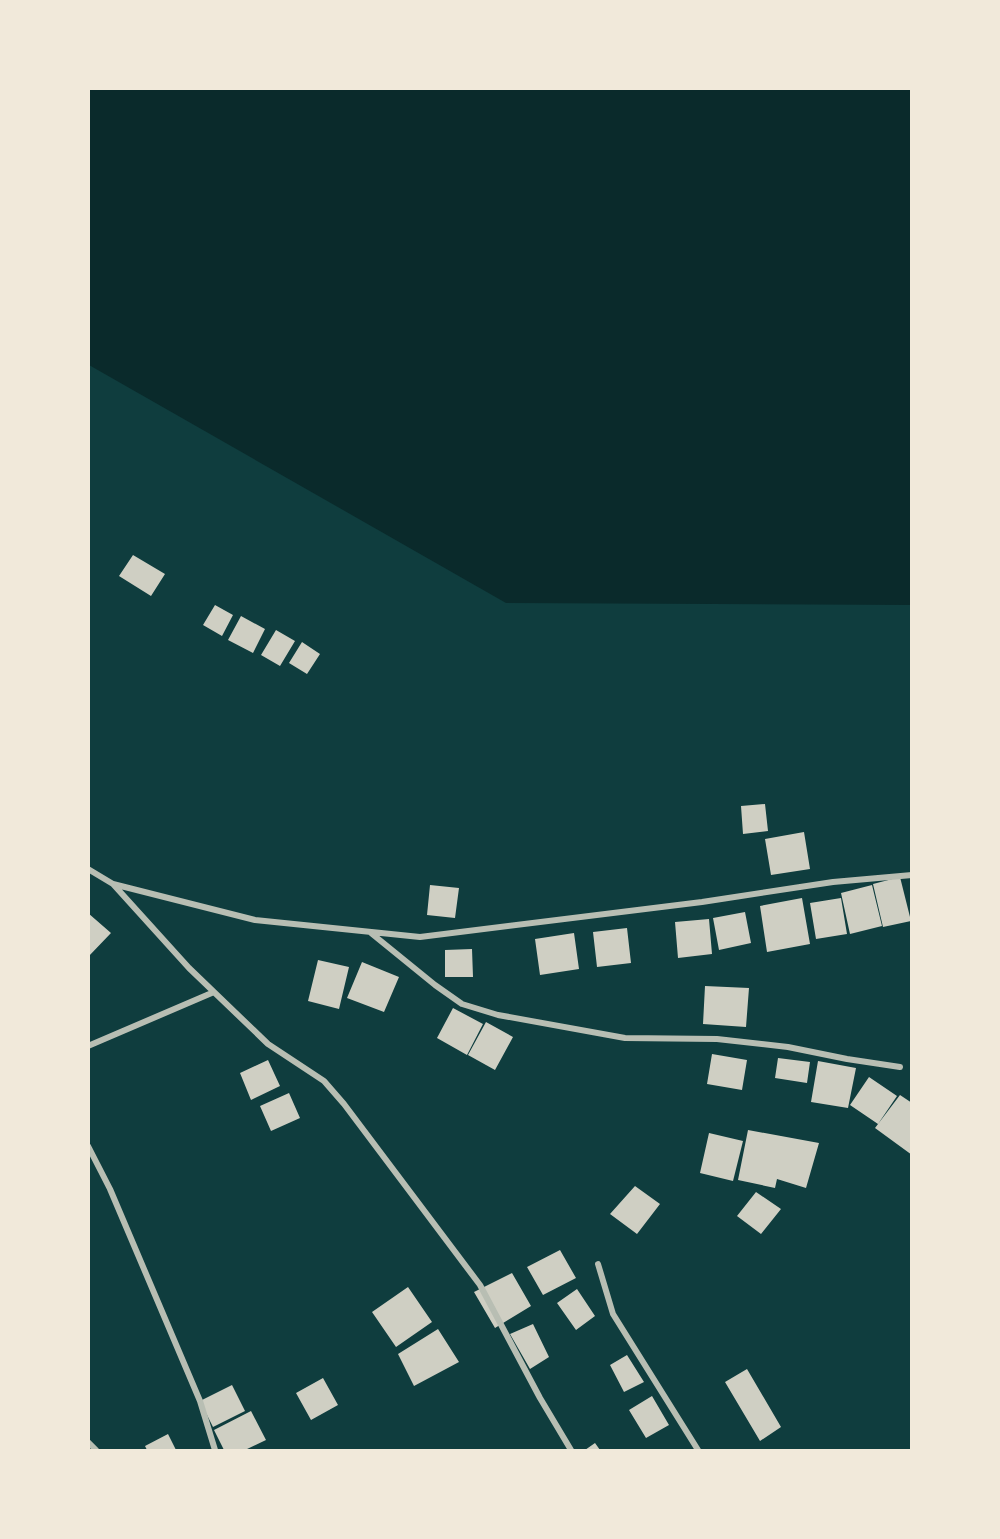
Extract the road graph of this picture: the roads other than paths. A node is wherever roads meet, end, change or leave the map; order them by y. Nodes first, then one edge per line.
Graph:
1 (88, 869) edge
2 (912, 874) edge
3 (113, 884) junction
4 (370, 933) junction
5 (214, 992) junction
6 (88, 1046) edge
7 (900, 1067) dead end
8 (88, 1146) edge
9 (598, 1264) dead end
10 (88, 1442) edge
11 (96, 1450) edge
12 (215, 1450) edge
13 (571, 1450) edge
14 (699, 1450) edge

1 - 3 street
2 - 4 street
3 - 4 street
3 - 5 street
4 - 7 street
5 - 6 street
5 - 13 street
8 - 12 street
9 - 14 street
10 - 11 street

